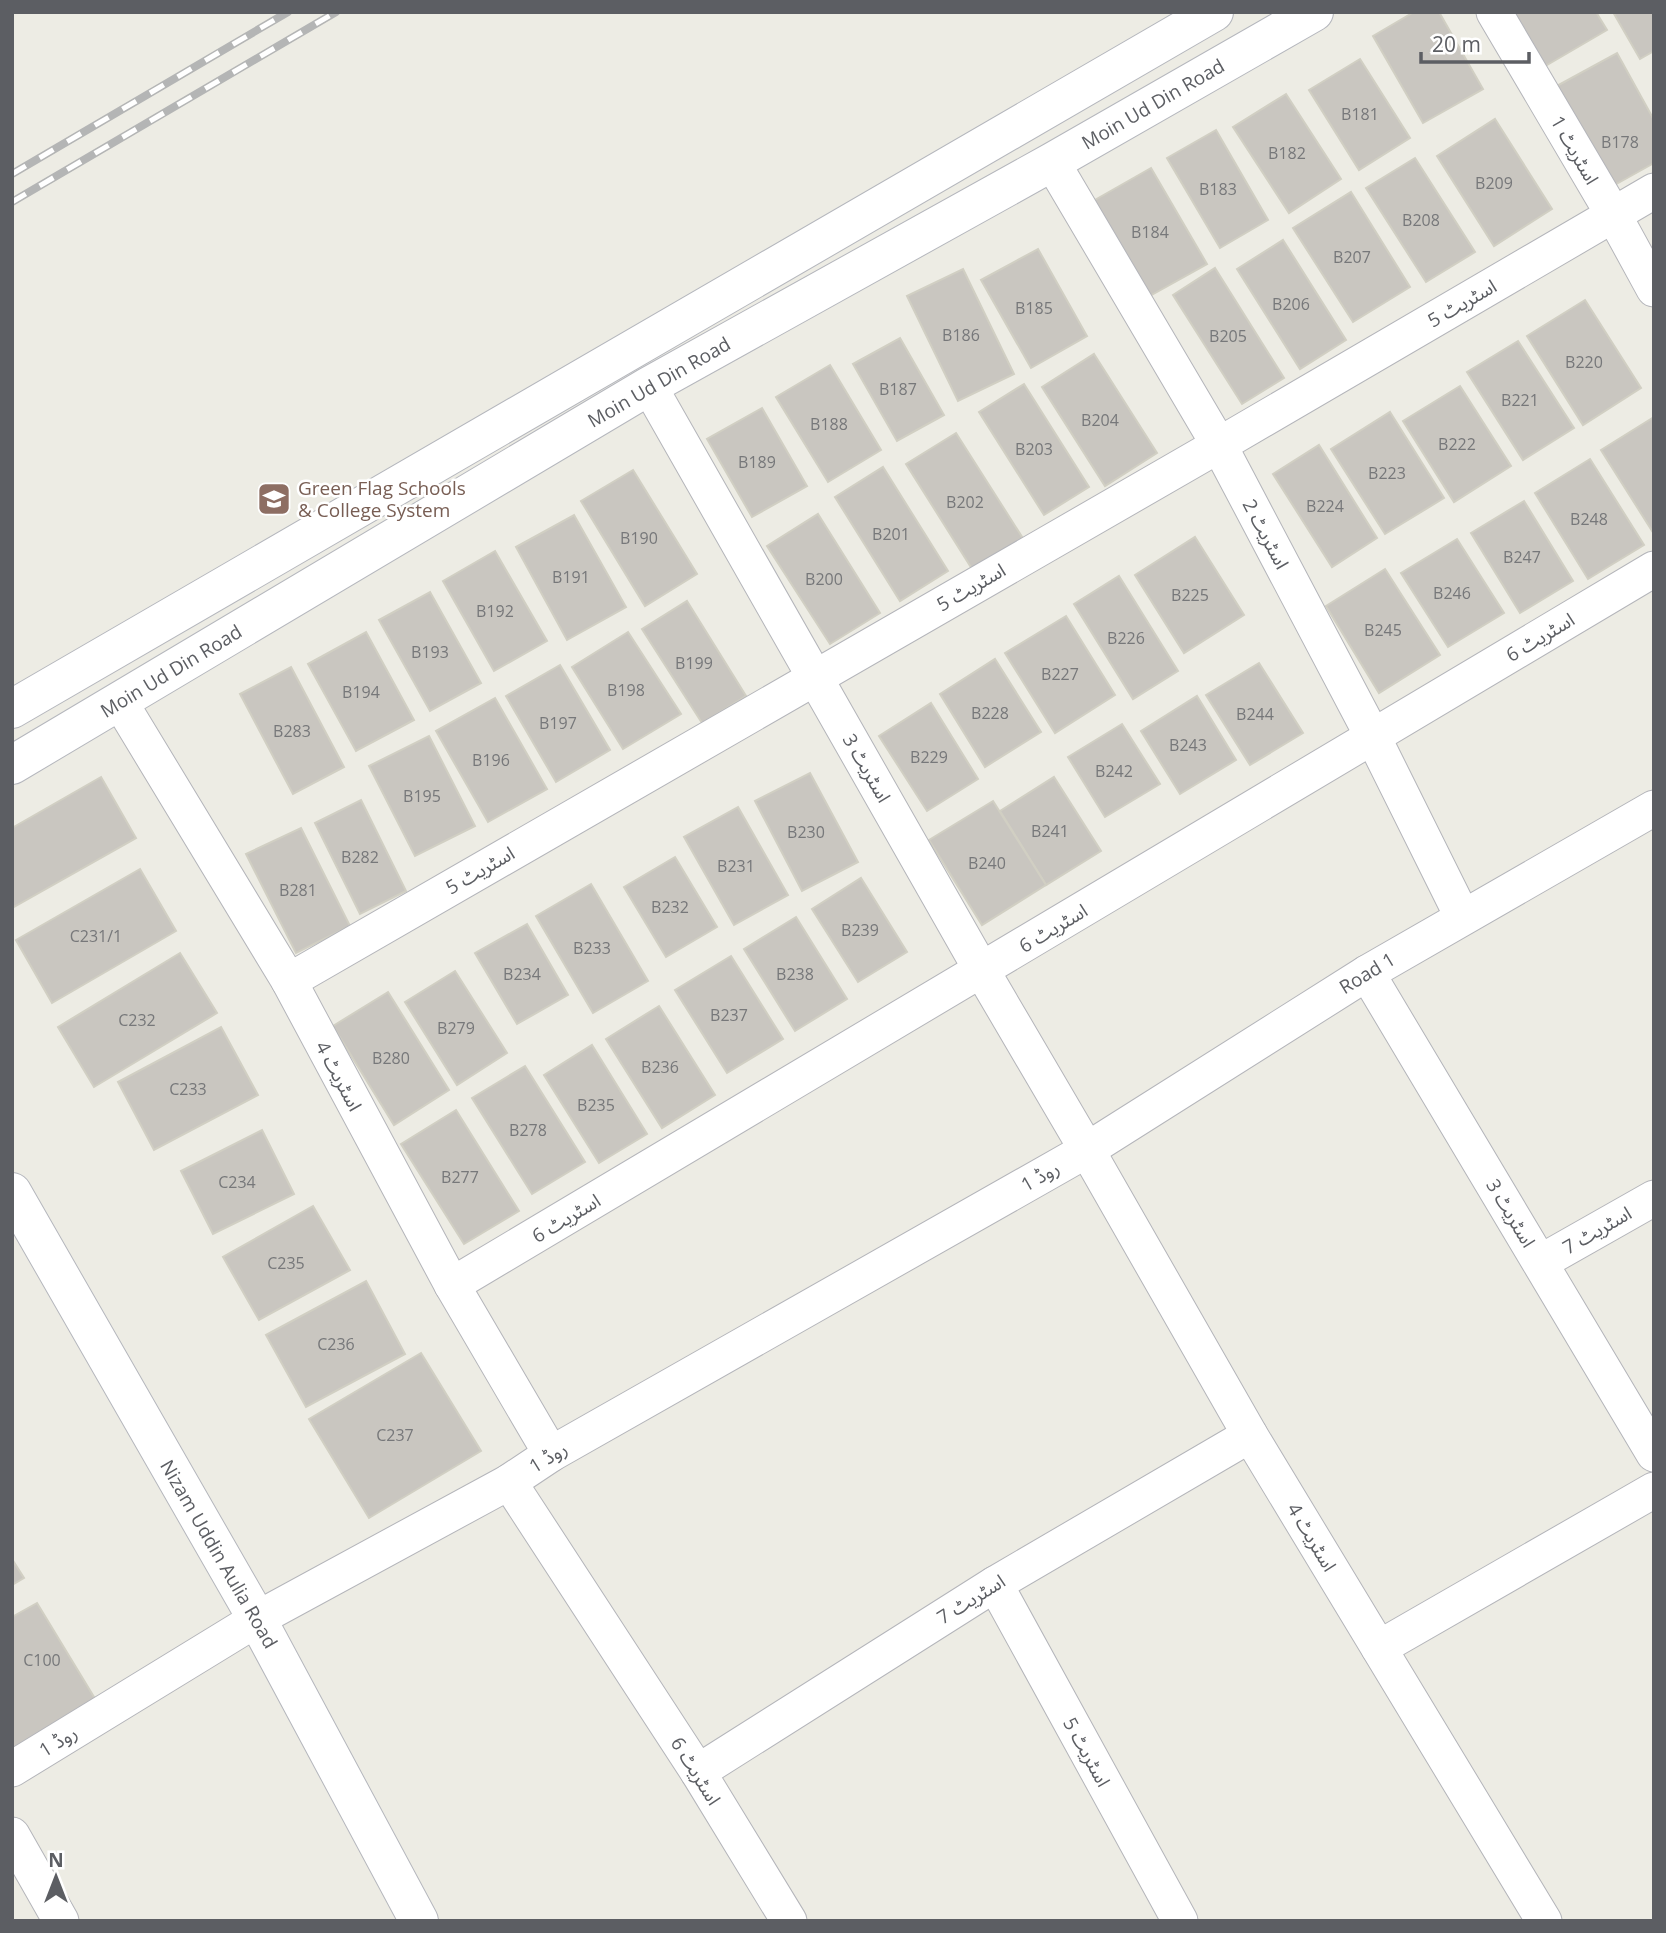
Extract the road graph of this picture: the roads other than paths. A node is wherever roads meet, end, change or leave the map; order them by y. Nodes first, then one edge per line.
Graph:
1 (1182, 12) edge
2 (1214, 12) edge
3 (1314, 12) edge
4 (1494, 12) edge
5 (1159, 44) junction
6 (1052, 162) junction
7 (1654, 191) edge
8 (1613, 214) junction
9 (1654, 289) edge
10 (649, 386) junction
11 (1219, 445) junction
12 (1654, 569) edge
13 (815, 677) junction
14 (120, 702) junction
15 (12, 709) edge
16 (1373, 737) junction
17 (12, 765) edge
18 (1654, 808) edge
19 (1462, 916) junction
20 (982, 971) junction
21 (1367, 972) junction
22 (289, 981) junction
23 (1087, 1150) junction
24 (12, 1192) edge
25 (1654, 1198) edge
26 (1541, 1262) junction
27 (452, 1285) junction
28 (1250, 1435) junction
29 (551, 1454) junction
30 (1654, 1454) edge
31 (509, 1482) junction
32 (1654, 1490) edge
33 (995, 1584) junction
34 (257, 1619) junction
35 (1379, 1648) junction
36 (12, 1769) edge
37 (698, 1772) junction
38 (12, 1835) edge
39 (61, 1921) edge
40 (419, 1921) edge
41 (789, 1921) edge
42 (1180, 1921) edge
43 (1544, 1921) edge

1 - 5 main road
2 - 5 main road
3 - 6 main road, Moin Ud Din Road
4 - 8 street, اسٹریٹ 1
5 - 15 main road
6 - 10 main road, Moin Ud Din Road
6 - 11 street, اسٹریٹ 2
7 - 8 street, اسٹریٹ 5
8 - 9 street, اسٹریٹ 1
8 - 11 street, اسٹریٹ 5
10 - 13 street, اسٹریٹ 3
10 - 14 main road, Moin Ud Din Road
11 - 13 street, اسٹریٹ 5
11 - 16 street, اسٹریٹ 2
12 - 16 street, اسٹریٹ 6
13 - 20 street, اسٹریٹ 3
13 - 22 street, اسٹریٹ 5
14 - 17 main road, Moin Ud Din Road
14 - 22 street, اسٹریٹ 4
16 - 19 street, اسٹریٹ 2
16 - 20 street, اسٹریٹ 6
18 - 19 street, Road 1
19 - 21 street, Road 1
20 - 23 street, اسٹریٹ 3
20 - 27 street, اسٹریٹ 6
21 - 23 street, Road 1
21 - 26 street, اسٹریٹ 3
22 - 27 street, اسٹریٹ 4
23 - 28 street, اسٹریٹ 4
23 - 29 street, روڈ 1
24 - 34 main road, Nizam Uddin Aulia Road
25 - 26 street, اسٹریٹ 7
26 - 30 street, اسٹریٹ 3
27 - 29 street, اسٹریٹ 4
28 - 33 street, اسٹریٹ 7
28 - 35 street, اسٹریٹ 4
29 - 31 street, روڈ 1
31 - 34 street, روڈ 1
31 - 37 street, اسٹریٹ 6
32 - 35 street
33 - 37 street, اسٹریٹ 7
33 - 42 street, اسٹریٹ 5
34 - 36 street, روڈ 1
34 - 40 main road, Nizam Uddin Aulia Road
35 - 43 street, اسٹریٹ 4
37 - 41 street, اسٹریٹ 6
38 - 39 street

